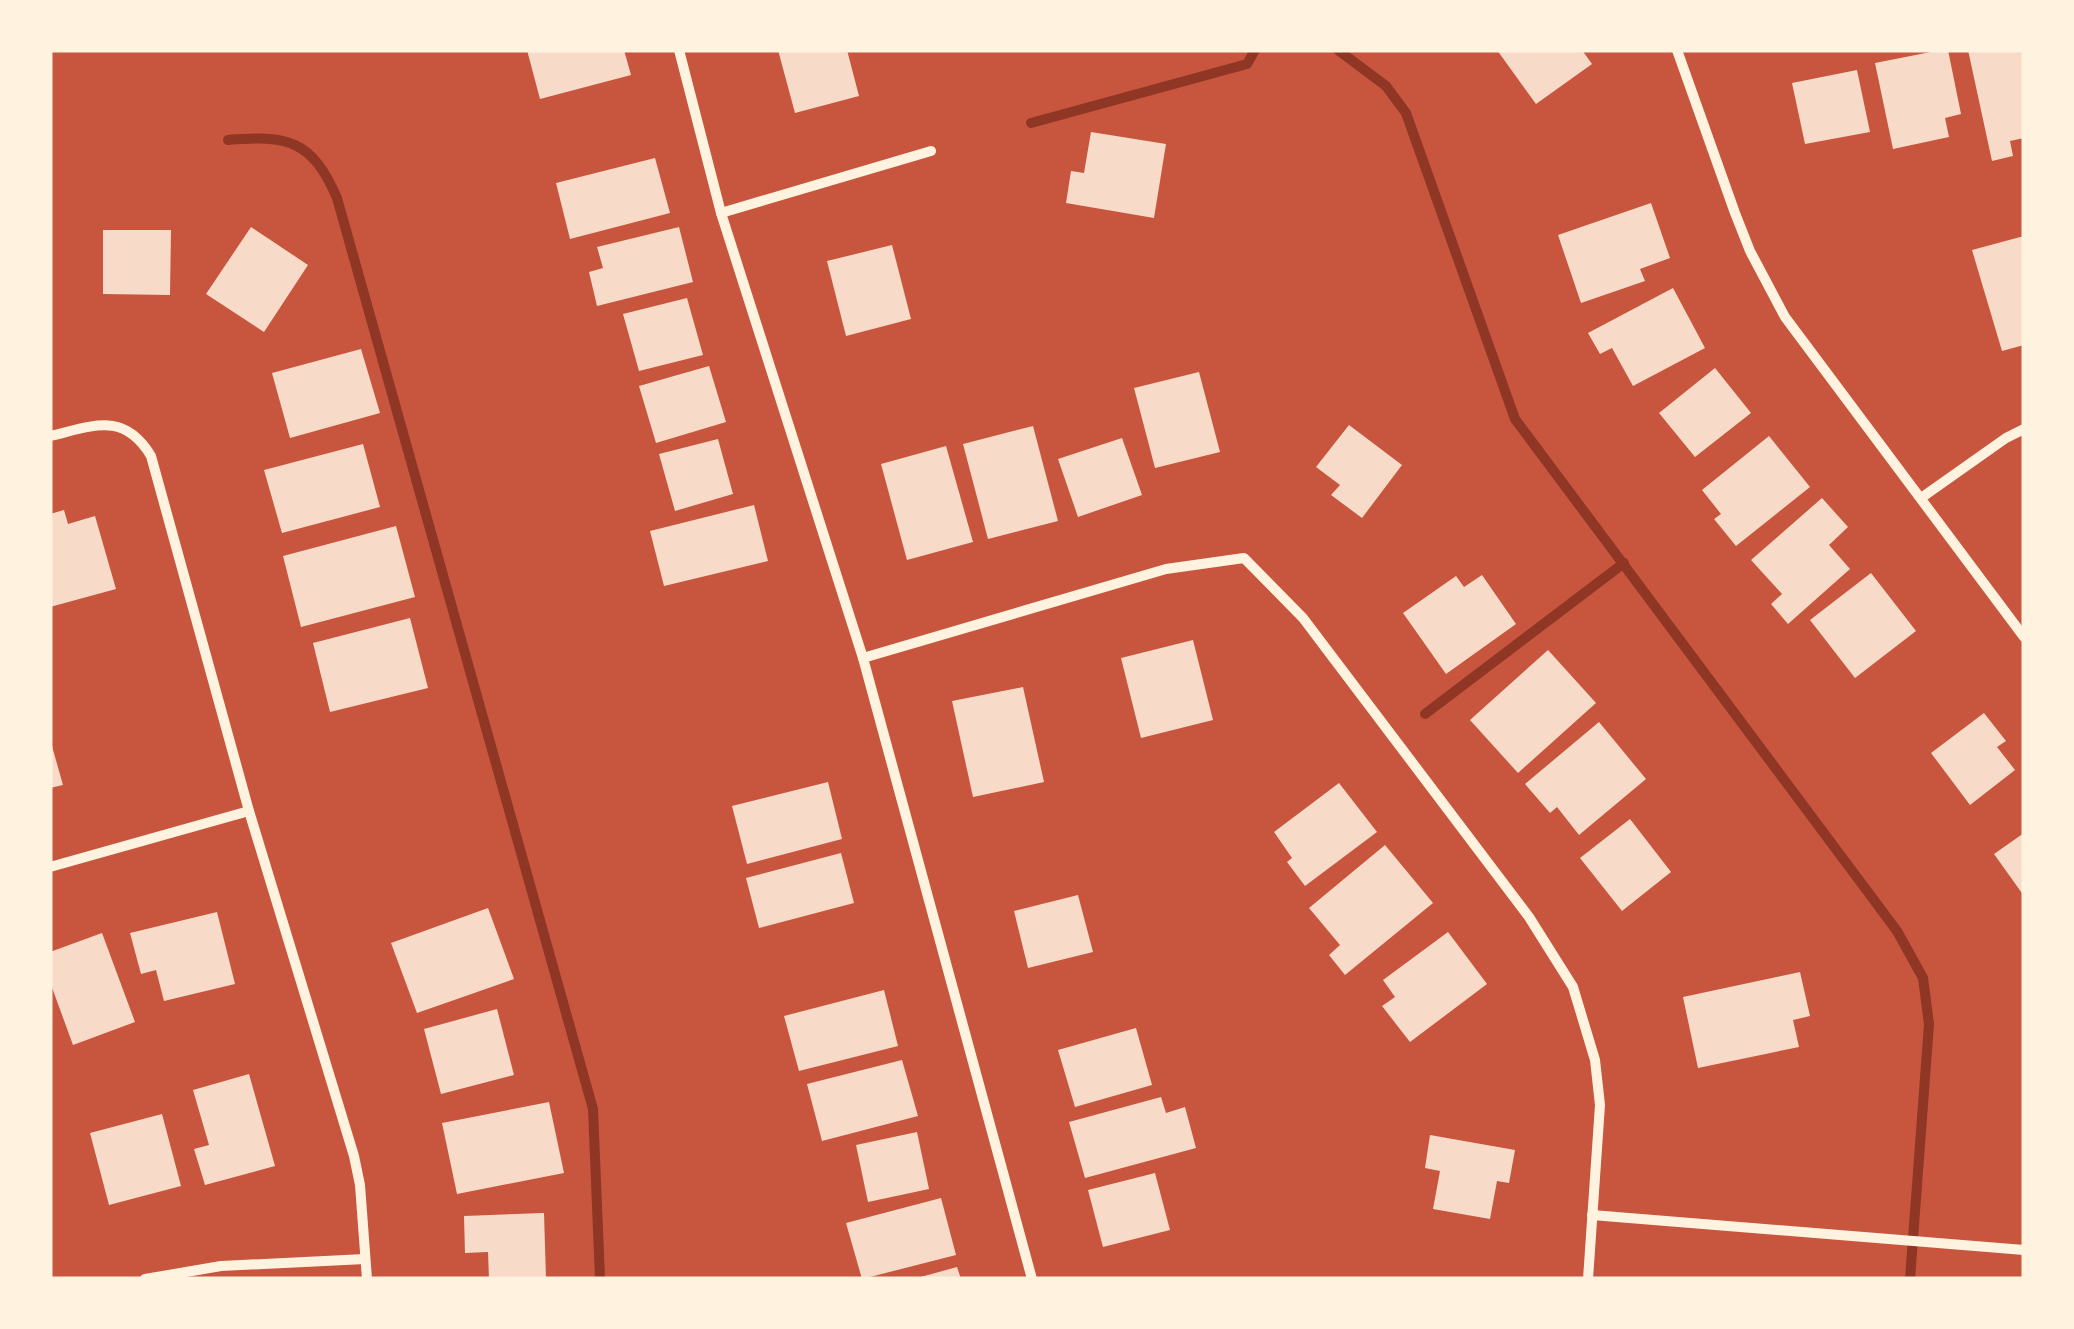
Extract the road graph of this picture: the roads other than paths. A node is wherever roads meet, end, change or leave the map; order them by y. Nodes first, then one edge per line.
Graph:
1 (678, 50) edge
2 (1678, 50) edge
3 (932, 151) dead end
4 (721, 212) junction
5 (2024, 429) edge
6 (50, 436) edge
7 (1921, 498) junction
8 (2024, 637) edge
9 (863, 658) junction
10 (250, 811) junction
11 (50, 867) edge
12 (1592, 1215) junction
13 (2024, 1250) edge
14 (365, 1259) junction
15 (146, 1279) edge
16 (367, 1279) edge
17 (1032, 1279) edge
18 (1588, 1279) edge

1 - 4 street
2 - 7 street
3 - 4 street
4 - 9 street
5 - 7 street
6 - 10 street
7 - 8 street
9 - 12 street
9 - 17 street
10 - 11 street
10 - 14 street
12 - 13 street
12 - 18 street
14 - 15 street
14 - 16 street

